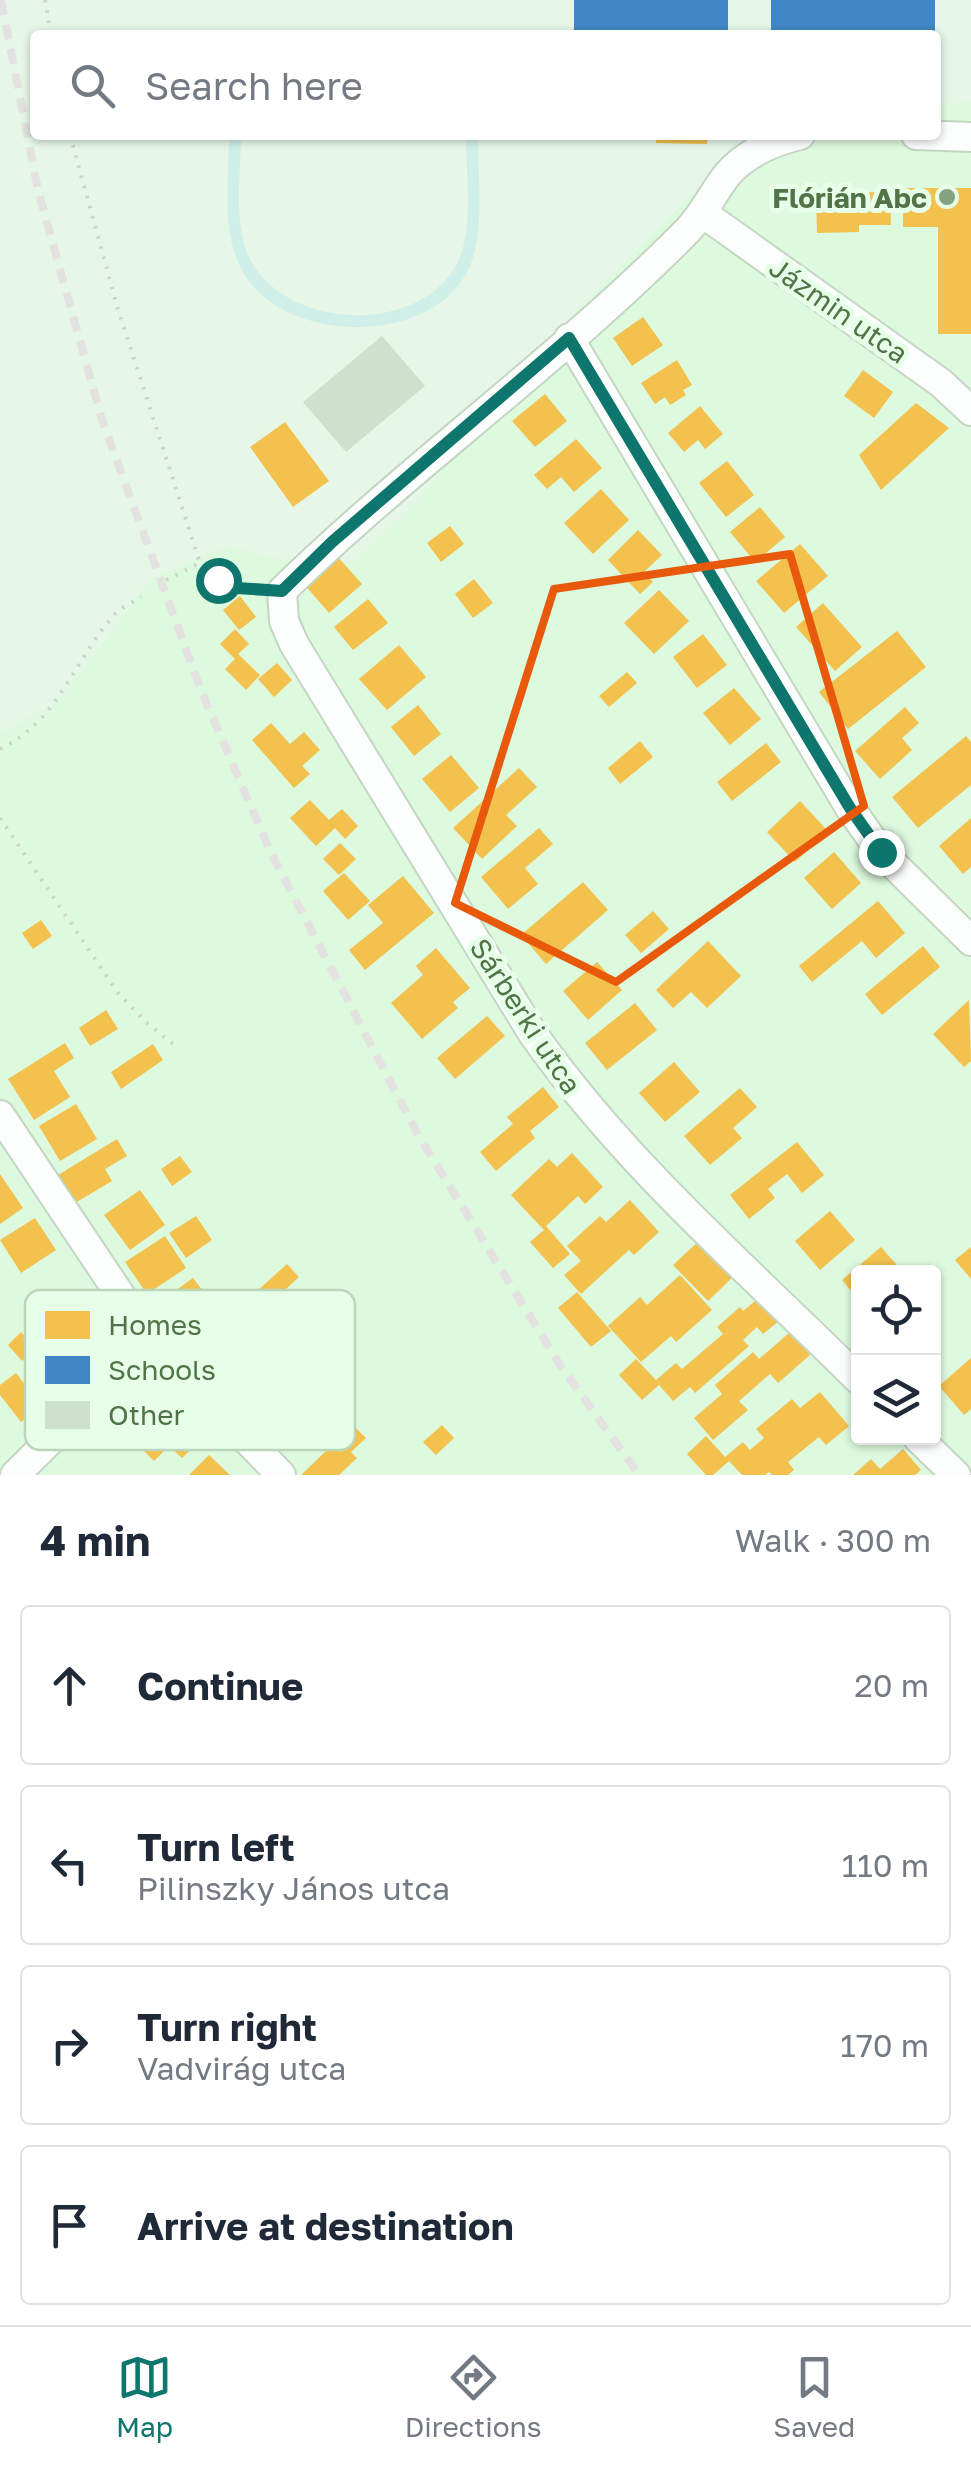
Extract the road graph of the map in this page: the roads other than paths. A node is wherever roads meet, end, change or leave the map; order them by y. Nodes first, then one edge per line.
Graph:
1 (941, 136) edge
2 (971, 137) edge
3 (786, 140) edge
4 (704, 214) junction
5 (569, 338) junction
6 (971, 411) edge
7 (971, 941) edge
8 (0, 1116) edge
9 (117, 1290) edge
10 (851, 1372) edge
11 (925, 1445) edge
12 (40, 1450) edge
13 (257, 1450) edge
14 (15, 1475) edge
15 (281, 1475) edge
16 (956, 1475) edge

1 - 2 street
3 - 4 street
4 - 5 street
4 - 6 street, Jázmin utca
5 - 7 street
5 - 10 street, Sárberki utca
8 - 9 street
11 - 16 street
12 - 14 street
13 - 15 street

